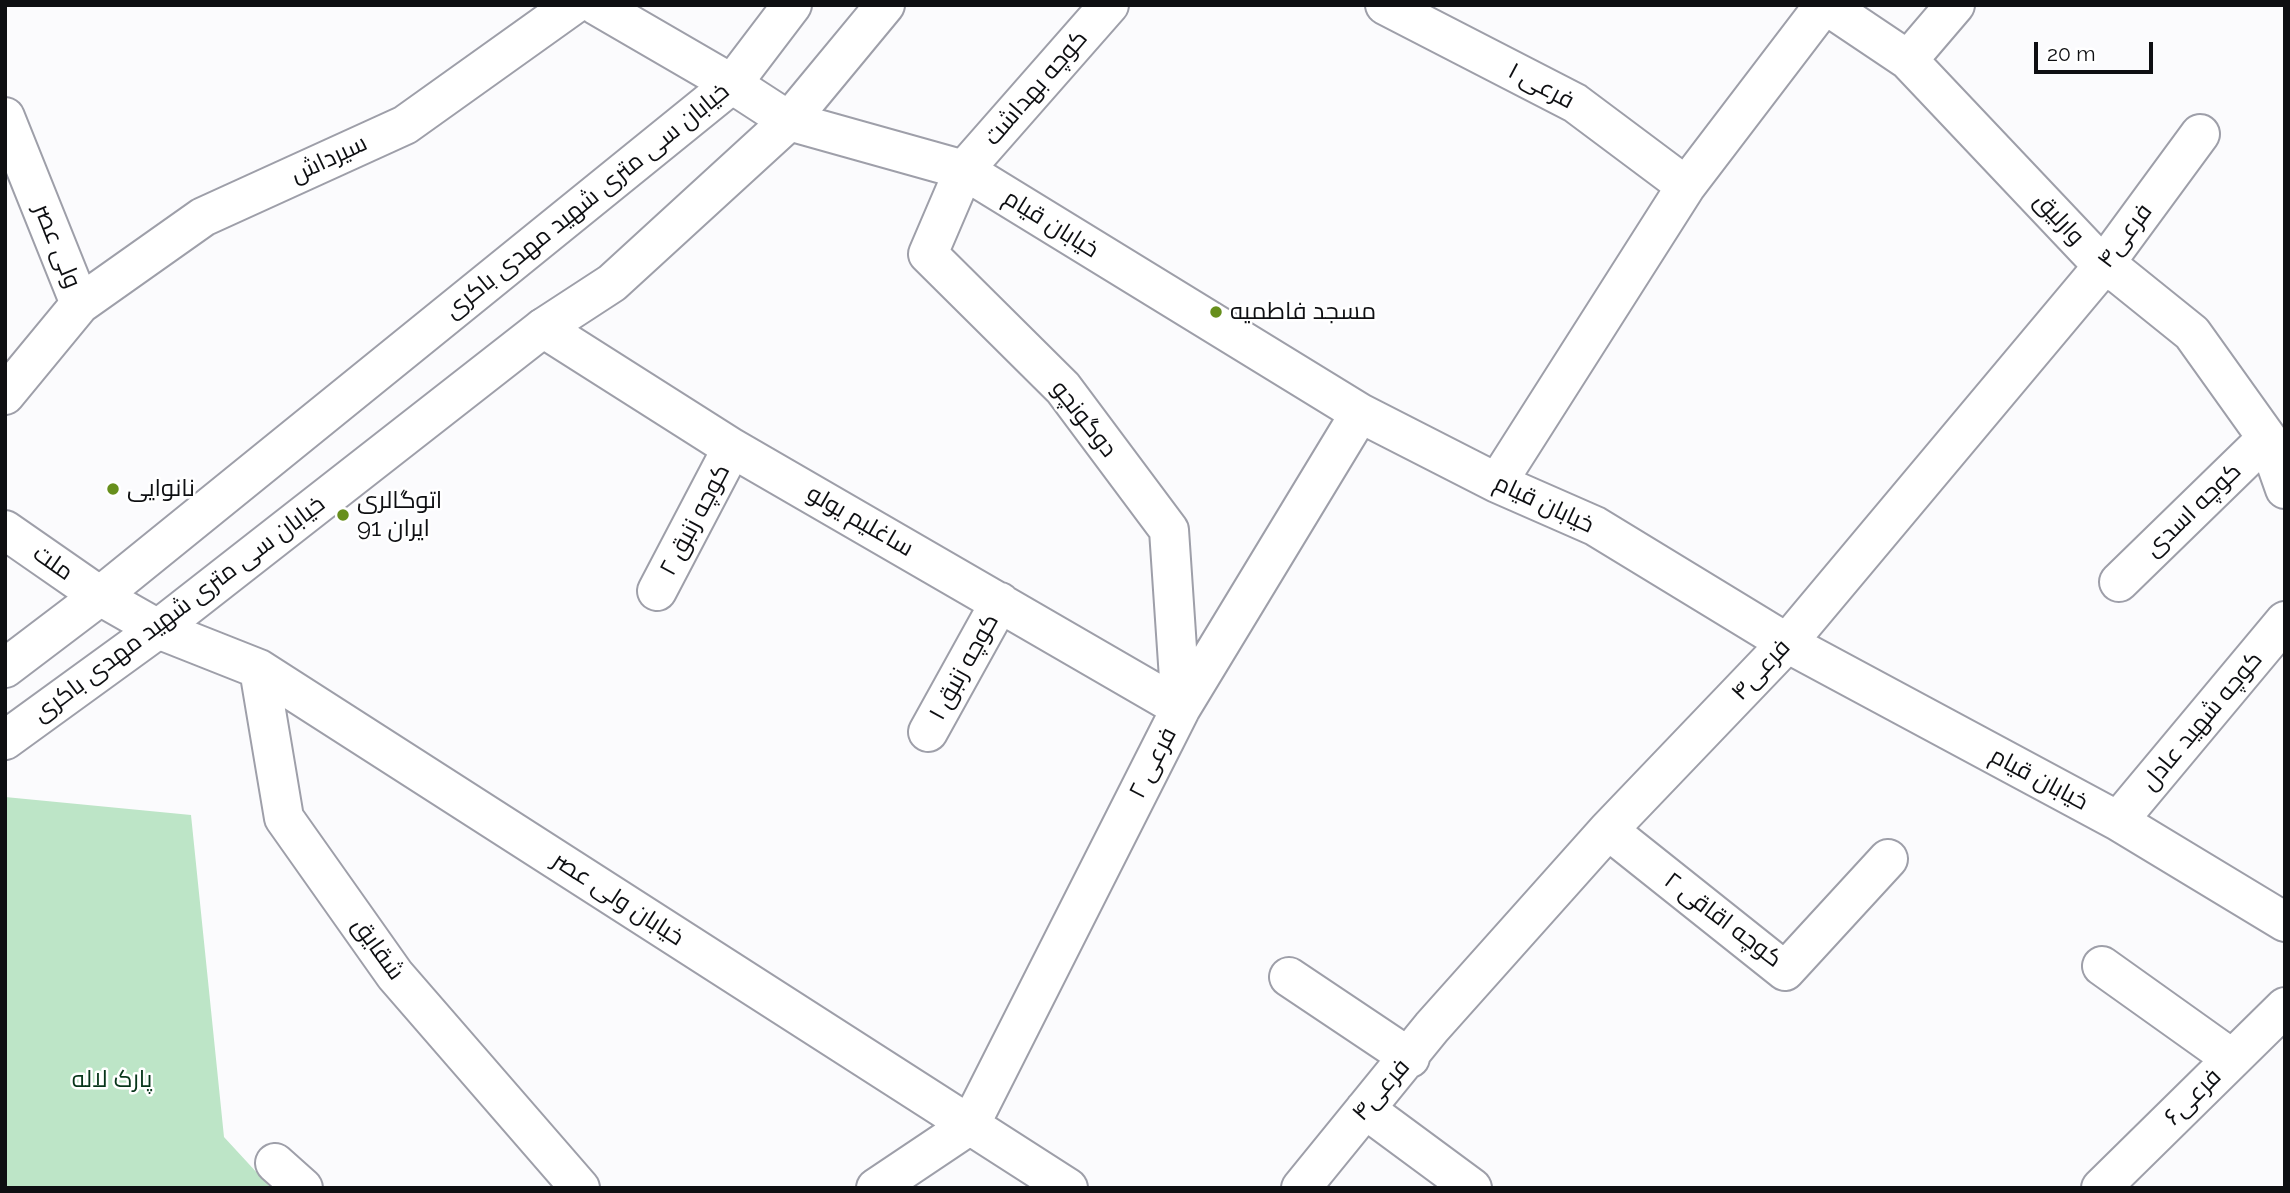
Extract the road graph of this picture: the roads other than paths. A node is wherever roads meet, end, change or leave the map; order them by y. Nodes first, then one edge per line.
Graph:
1 (573, 5) edge
2 (596, 5) edge
3 (792, 5) edge
4 (885, 5) edge
5 (1109, 5) edge
6 (1385, 5) edge
7 (1825, 5) edge
8 (1955, 5) edge
9 (1909, 60) junction
10 (732, 83) junction
11 (5, 117) edge
12 (789, 121) junction
13 (2200, 134) dead end
14 (964, 170) junction
15 (1686, 186) junction
16 (2103, 266) junction
17 (80, 304) junction
18 (543, 328) junction
19 (5, 396) edge
20 (1360, 413) junction
21 (2267, 438) junction
22 (733, 448) junction
23 (1497, 483) junction
24 (2285, 489) edge
25 (5, 530) edge
26 (2119, 582) dead end
27 (657, 591) dead end
28 (100, 596) junction
29 (1000, 602) junction
30 (2285, 621) edge
31 (158, 629) junction
32 (1787, 643) junction
33 (5, 668) edge
34 (259, 669) junction
35 (1181, 708) junction
36 (928, 732) dead end
37 (5, 740) edge
38 (2118, 821) junction
39 (1608, 830) junction
40 (1888, 859) dead end
41 (2285, 922) edge
42 (2102, 966) dead end
43 (1289, 977) dead end
44 (2285, 1007) edge
45 (1410, 1058) junction
46 (2231, 1058) junction
47 (1364, 1109) junction
48 (970, 1125) junction
49 (580, 1188) edge
50 (876, 1188) edge
51 (1068, 1188) edge
52 (1301, 1188) edge
53 (1472, 1188) edge
54 (2101, 1188) edge

1 - 17 street, سیرداش
2 - 10 street, خیابان قیام
3 - 10 street, خیابان سی متری شهید مهدی باکری
4 - 12 street, خیابان سی متری شهید مهدی باکری
5 - 14 street, کوچه بهداشت
6 - 15 street, فرعی ۱
7 - 9 street, وارلیق
7 - 15 street, وارلیق
8 - 9 street
9 - 16 street, وارلیق
10 - 12 street, خیابان قیام
10 - 28 street, خیابان سی متری شهید مهدی باکری
11 - 17 street, ولی عصر
12 - 14 street, خیابان قیام
12 - 18 street, خیابان سی متری شهید مهدی باکری
13 - 16 street, فرعی۴
14 - 20 street, خیابان قیام
14 - 35 street, دوگونچو
15 - 23 street, وارلیق
16 - 21 street, وارلیق
16 - 32 street, فرعی۴
17 - 19 street, ولی عصر
18 - 22 street, ساغلیم یولو
18 - 31 street, خیابان سی متری شهید مهدی باکری
20 - 23 street, خیابان قیام
20 - 35 street, فرعی ۲
21 - 24 street, وارلیق
21 - 26 street, کوچه اسدی
22 - 27 street, کوچه زنبق ۲
22 - 29 street, ساغلیم یولو
23 - 32 street, خیابان قیام
25 - 28 street, ملت
28 - 31 street, ملت
28 - 33 street, خیابان سی متری شهید مهدی باکری
29 - 35 street, ساغلیم یولو
29 - 36 street, کوچه زنبق ۱
30 - 38 street, کوچه شهید عادل
31 - 34 street, خیابان ولی عصر
31 - 37 street, خیابان سی متری شهید مهدی باکری
32 - 38 street, خیابان قیام
32 - 39 street, فرعی۴
34 - 48 street, خیابان ولی عصر
34 - 49 street, شقایق
35 - 48 street, فرعی ۲
38 - 41 street, خیابان قیام
39 - 40 street, کوچه اقاقی ۲
39 - 45 street, فرعی۴
42 - 46 street
43 - 45 street
44 - 46 street, فرعی۶
45 - 47 street, فرعی۴
46 - 54 street, فرعی۶
47 - 52 street, فرعی۴
47 - 53 street
48 - 50 street
48 - 51 street, خیابان ولی عصر

